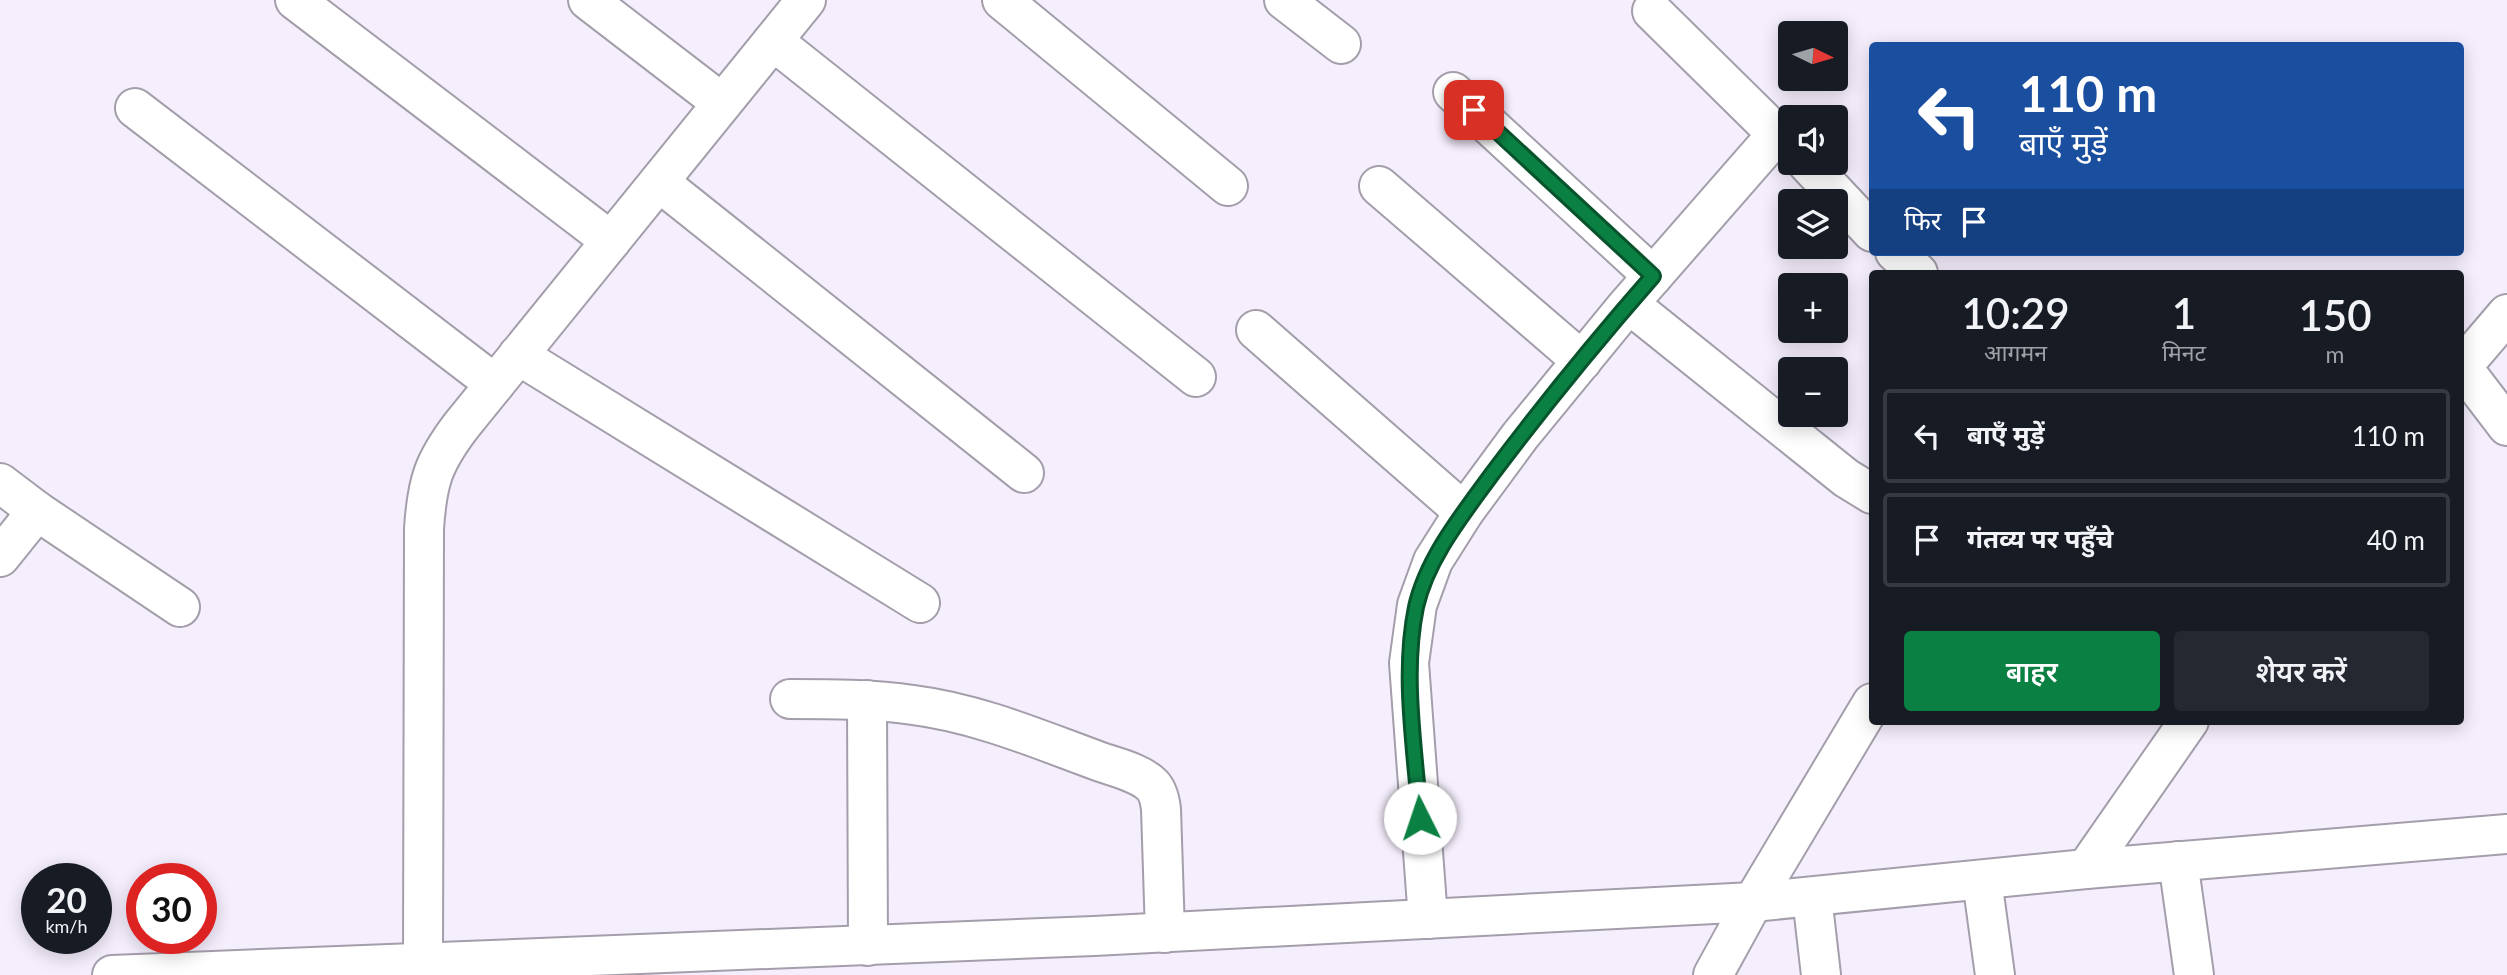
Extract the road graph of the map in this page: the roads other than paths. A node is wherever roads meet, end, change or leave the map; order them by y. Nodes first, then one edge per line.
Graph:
1 (296, 0) edge
2 (588, 0) edge
3 (806, 0) edge
4 (1002, 0) edge
5 (1284, 0) edge
6 (1652, 11) dead end
7 (774, 41) junction
8 (1341, 44) dead end
9 (1454, 92) dead end
10 (722, 103) junction
11 (135, 108) dead end
12 (1778, 134) edge
13 (1778, 146) edge
14 (1818, 175) edge
15 (659, 182) junction
16 (1228, 186) dead end
17 (1379, 186) dead end
18 (1869, 229) edge
19 (611, 241) junction
20 (1899, 256) edge
21 (1915, 270) edge
22 (1641, 290) junction
23 (2507, 314) edge
24 (1256, 330) dead end
25 (1582, 361) junction
26 (2464, 364) edge
27 (507, 369) junction
28 (2464, 372) edge
29 (1196, 377) dead end
30 (2507, 426) edge
31 (1024, 473) dead end
32 (0, 483) edge
33 (1869, 492) edge
34 (37, 511) junction
35 (1464, 512) junction
36 (0, 557) edge
37 (920, 603) dead end
38 (180, 607) dead end
39 (790, 699) dead end
40 (867, 700) junction
41 (1869, 708) edge
42 (2186, 725) edge
43 (2507, 836) edge
44 (2178, 861) junction
45 (2086, 869) junction
46 (1982, 880) junction
47 (1812, 897) junction
48 (1753, 902) junction
49 (1427, 919) junction
50 (1165, 933) junction
51 (868, 946) junction
52 (423, 963) junction
53 (113, 975) edge
54 (1713, 975) edge
55 (1821, 975) edge
56 (1995, 975) edge
57 (2194, 975) edge

1 - 19 street
2 - 10 street
3 - 7 street
4 - 16 street
5 - 8 street
6 - 12 street
7 - 10 street
7 - 29 street
9 - 22 street
10 - 15 street
11 - 27 street
13 - 22 street
14 - 18 street
15 - 19 street
15 - 31 street
17 - 25 street
19 - 27 street
20 - 21 street
22 - 25 street
22 - 33 street
23 - 26 street
24 - 35 street
25 - 35 street
27 - 37 street
27 - 52 street
28 - 30 street
32 - 34 street
34 - 36 street
34 - 38 street
35 - 49 street
39 - 40 street
40 - 50 street
40 - 51 street
41 - 48 street
42 - 45 street
43 - 44 street
44 - 45 street
44 - 57 street
45 - 46 street
46 - 47 street
46 - 56 street
47 - 48 street
47 - 55 street
48 - 49 street
48 - 54 street
49 - 50 street
50 - 51 street
51 - 52 street
52 - 53 street

